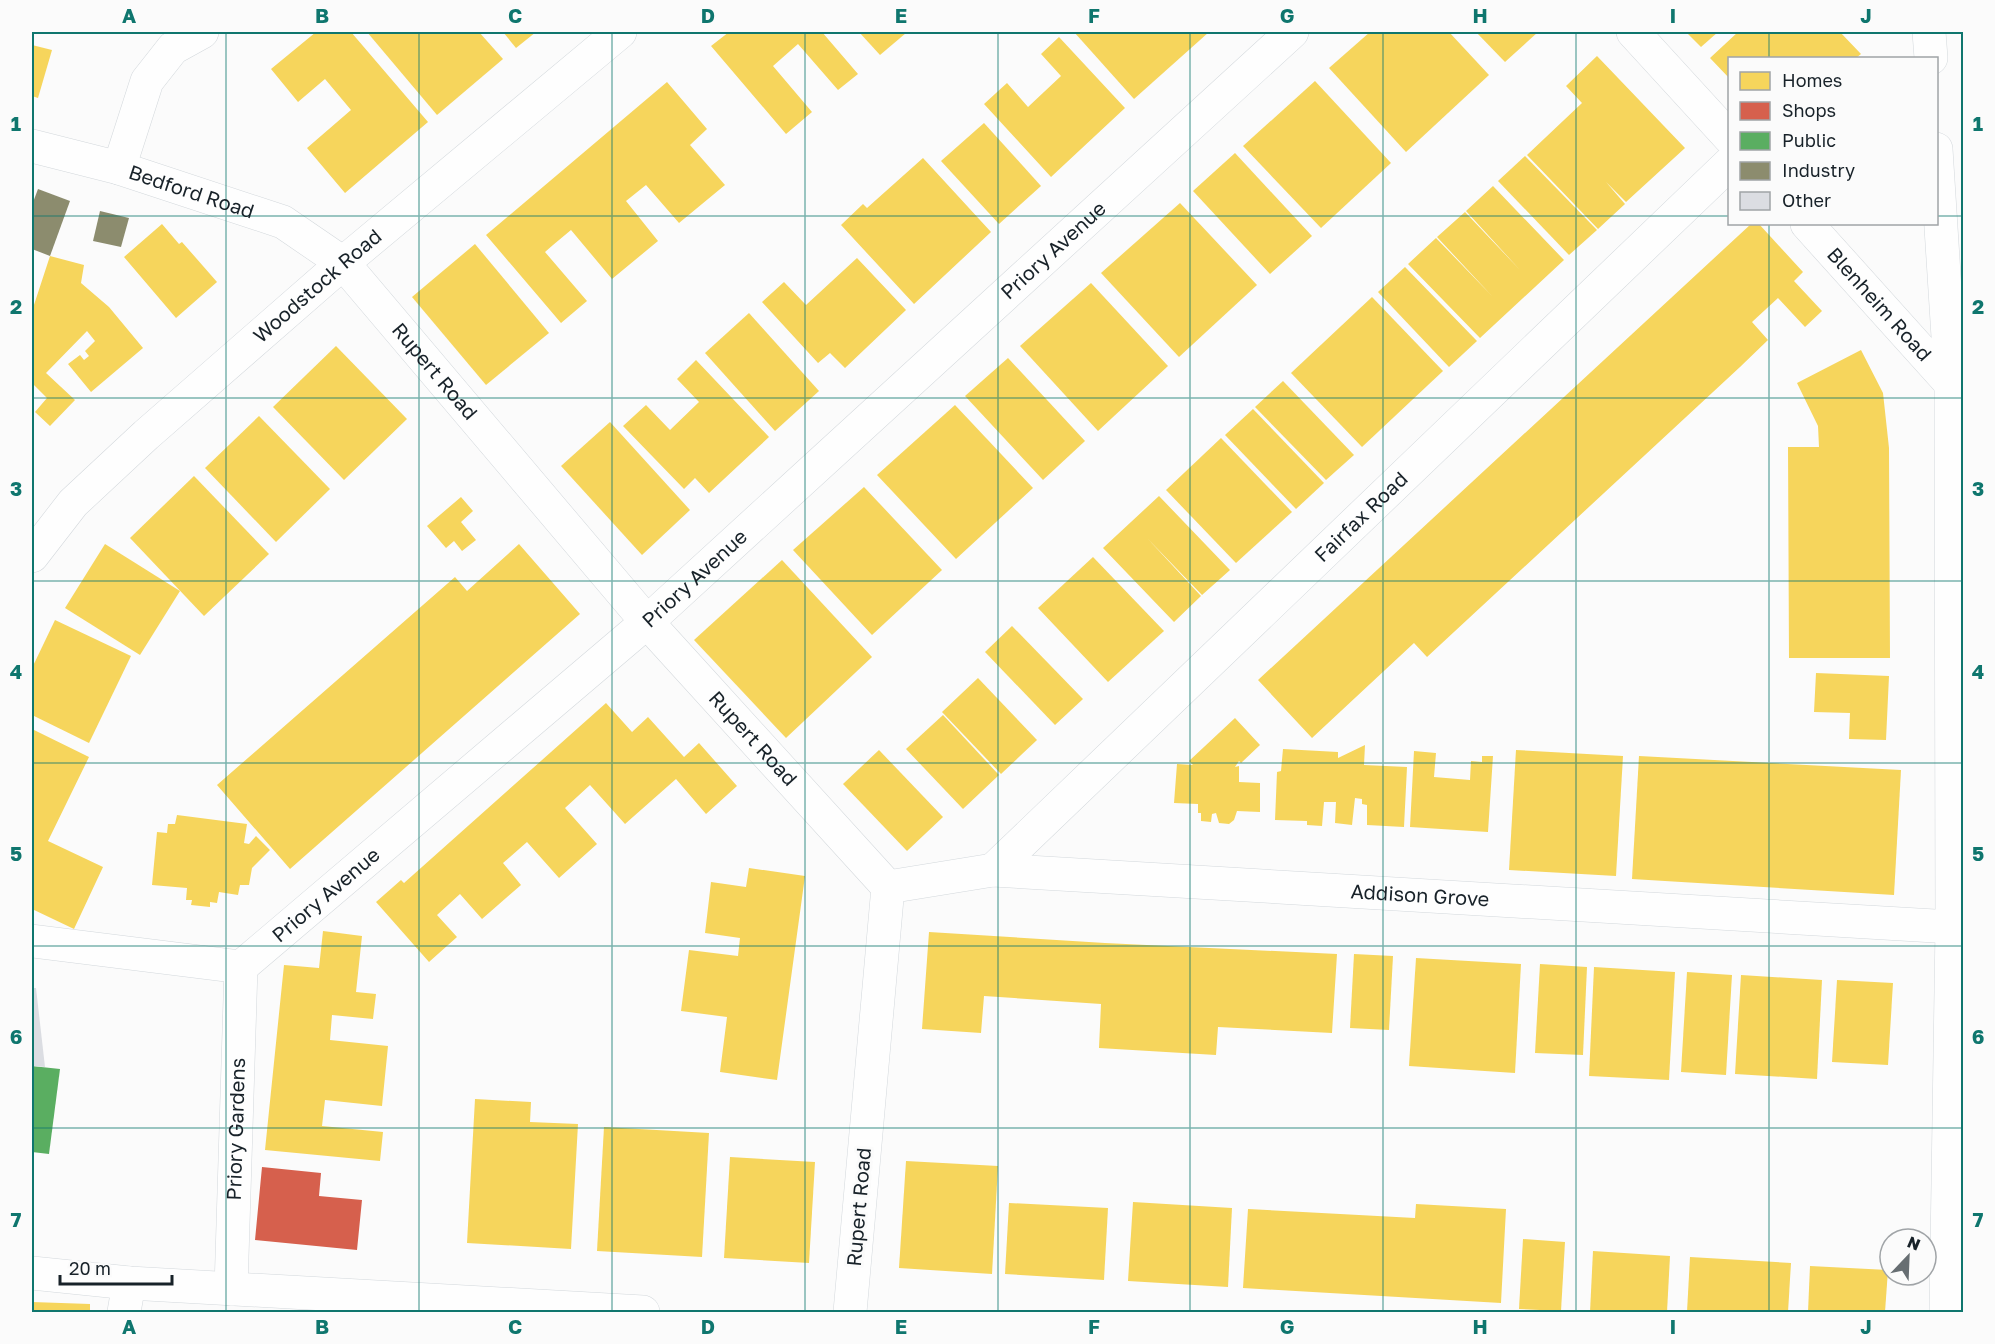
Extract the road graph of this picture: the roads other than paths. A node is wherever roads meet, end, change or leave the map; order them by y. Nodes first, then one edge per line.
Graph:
1 (202, 32) edge
2 (620, 32) edge
3 (1292, 32) edge
4 (1633, 32) edge
5 (1929, 32) edge
6 (1931, 57) edge
7 (1728, 136) edge
8 (32, 146) edge
9 (1728, 165) edge
10 (119, 168) junction
11 (1938, 180) edge
12 (1808, 225) edge
13 (343, 263) junction
14 (1951, 384) junction
15 (32, 556) edge
16 (647, 622) junction
17 (993, 870) junction
18 (888, 887) junction
19 (1952, 927) junction
20 (32, 941) edge
21 (241, 968) junction
22 (32, 1273) edge
23 (231, 1289) junction
24 (126, 1298) edge
25 (643, 1312) edge
26 (850, 1312) edge
27 (1946, 1312) edge

1 - 10 street
2 - 13 street, Woodstock Road
3 - 16 street, Priory Avenue
4 - 7 street
5 - 6 street
8 - 10 street, Bedford Road
9 - 17 street, Fairfax Road
10 - 13 street, Bedford Road
11 - 14 street
12 - 14 street, Blenheim Road
13 - 15 street, Woodstock Road
13 - 16 street, Rupert Road
14 - 19 street
16 - 18 street, Rupert Road
16 - 21 street, Priory Avenue
17 - 18 street, Addison Grove
17 - 19 street, Addison Grove
18 - 26 street, Rupert Road
19 - 27 street
20 - 21 street
21 - 23 street, Priory Gardens
22 - 24 street
23 - 24 street
23 - 25 street

